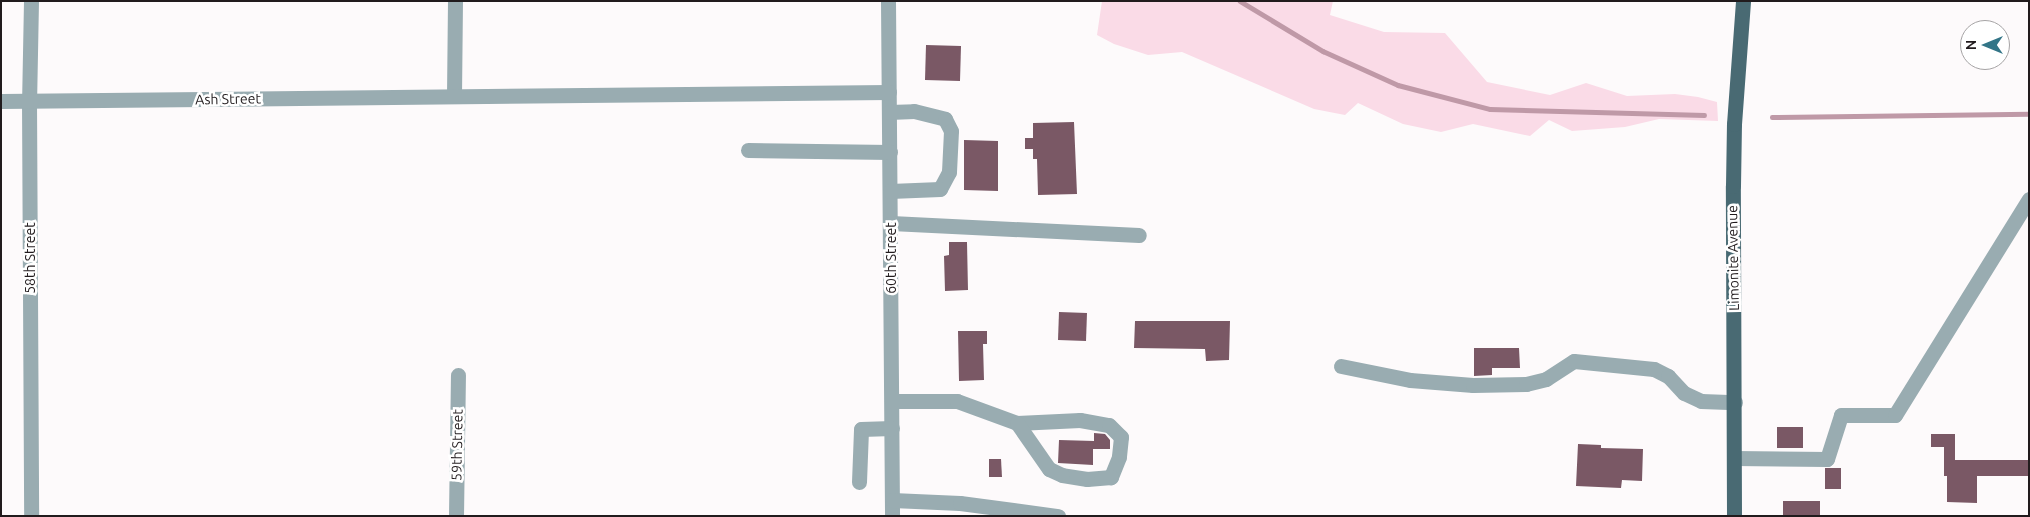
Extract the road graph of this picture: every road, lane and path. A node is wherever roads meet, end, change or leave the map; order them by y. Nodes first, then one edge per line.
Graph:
1 (31, 1) edge
2 (455, 1) edge
3 (888, 1) edge
4 (1743, 1) edge
5 (889, 92) junction
6 (454, 96) junction
7 (1, 101) edge
8 (29, 101) junction
9 (889, 112) junction
10 (748, 150) dead end
11 (890, 152) junction
12 (890, 190) junction
13 (2029, 199) edge
14 (891, 224) junction
15 (1139, 235) dead end
16 (1341, 366) dead end
17 (458, 375) dead end
18 (892, 401) junction
19 (1735, 402) junction
20 (1017, 423) junction
21 (892, 428) junction
22 (1734, 458) junction
23 (859, 482) dead end
24 (892, 500) junction
25 (32, 516) edge
26 (456, 516) edge
27 (892, 516) edge
28 (1058, 516) edge
29 (1734, 516) edge

1 - 8 street, 58th Street
2 - 6 street
3 - 5 street, 60th Street
4 - 19 main road, Limonite Avenue
5 - 6 street, Ash Street
5 - 9 street, 60th Street
6 - 8 street, Ash Street
7 - 8 street, Ash Street
8 - 25 street, 58th Street
9 - 11 street, 60th Street
9 - 12 street
10 - 11 street
11 - 12 street, 60th Street
12 - 14 street, 60th Street
13 - 22 street
14 - 15 street
14 - 18 street, 60th Street
16 - 19 street
17 - 26 street, 59th Street
18 - 20 street
18 - 21 street, 60th Street
19 - 22 main road, Limonite Avenue
20 - 20 street
21 - 23 street
21 - 24 street, 60th Street
22 - 29 main road, Limonite Avenue
24 - 27 street, 60th Street
24 - 28 street

